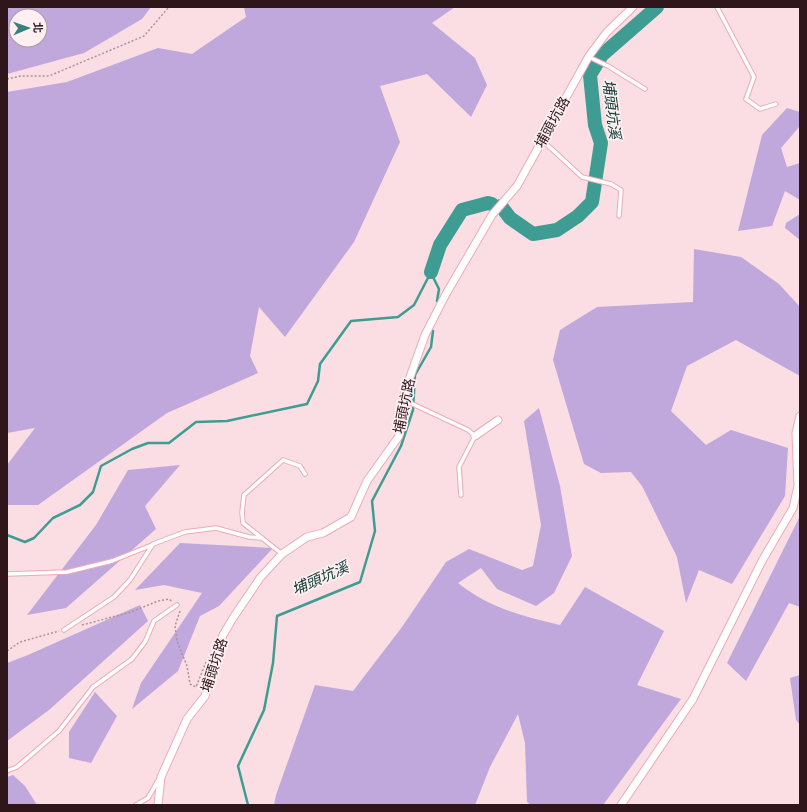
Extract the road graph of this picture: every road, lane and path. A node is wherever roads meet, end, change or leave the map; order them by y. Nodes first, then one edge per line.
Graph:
1 (169, 7) edge
2 (633, 7) edge
3 (717, 7) edge
4 (589, 56) junction
5 (7, 79) edge
6 (645, 89) dead end
7 (776, 104) dead end
8 (542, 140) junction
9 (619, 216) dead end
10 (406, 401) junction
11 (800, 416) edge
12 (498, 420) dead end
13 (475, 436) junction
14 (305, 474) dead end
15 (461, 496) dead end
16 (262, 538) junction
17 (153, 544) junction
18 (282, 554) junction
19 (7, 574) edge
20 (177, 604) junction
21 (78, 627) dead end
22 (64, 630) joint
23 (7, 651) edge
24 (208, 660) dead end
25 (7, 771) edge
26 (160, 777) junction
27 (136, 805) edge
28 (158, 805) edge
29 (621, 805) edge

1 - 5 path
2 - 4 street, 埔頭坑路
3 - 7 lane
4 - 6 lane
4 - 8 street, 埔頭坑路
8 - 9 lane
8 - 10 street, 埔頭坑路
10 - 13 lane
10 - 18 street, 埔頭坑路
11 - 29 street
12 - 13 street
13 - 15 lane
14 - 16 lane
16 - 17 lane
16 - 18 lane
17 - 19 lane
17 - 22 lane
18 - 26 street, 埔頭坑路
20 - 21 path
20 - 24 path
20 - 25 lane
22 - 23 path
26 - 27 lane
26 - 28 street, 埔頭坑路

